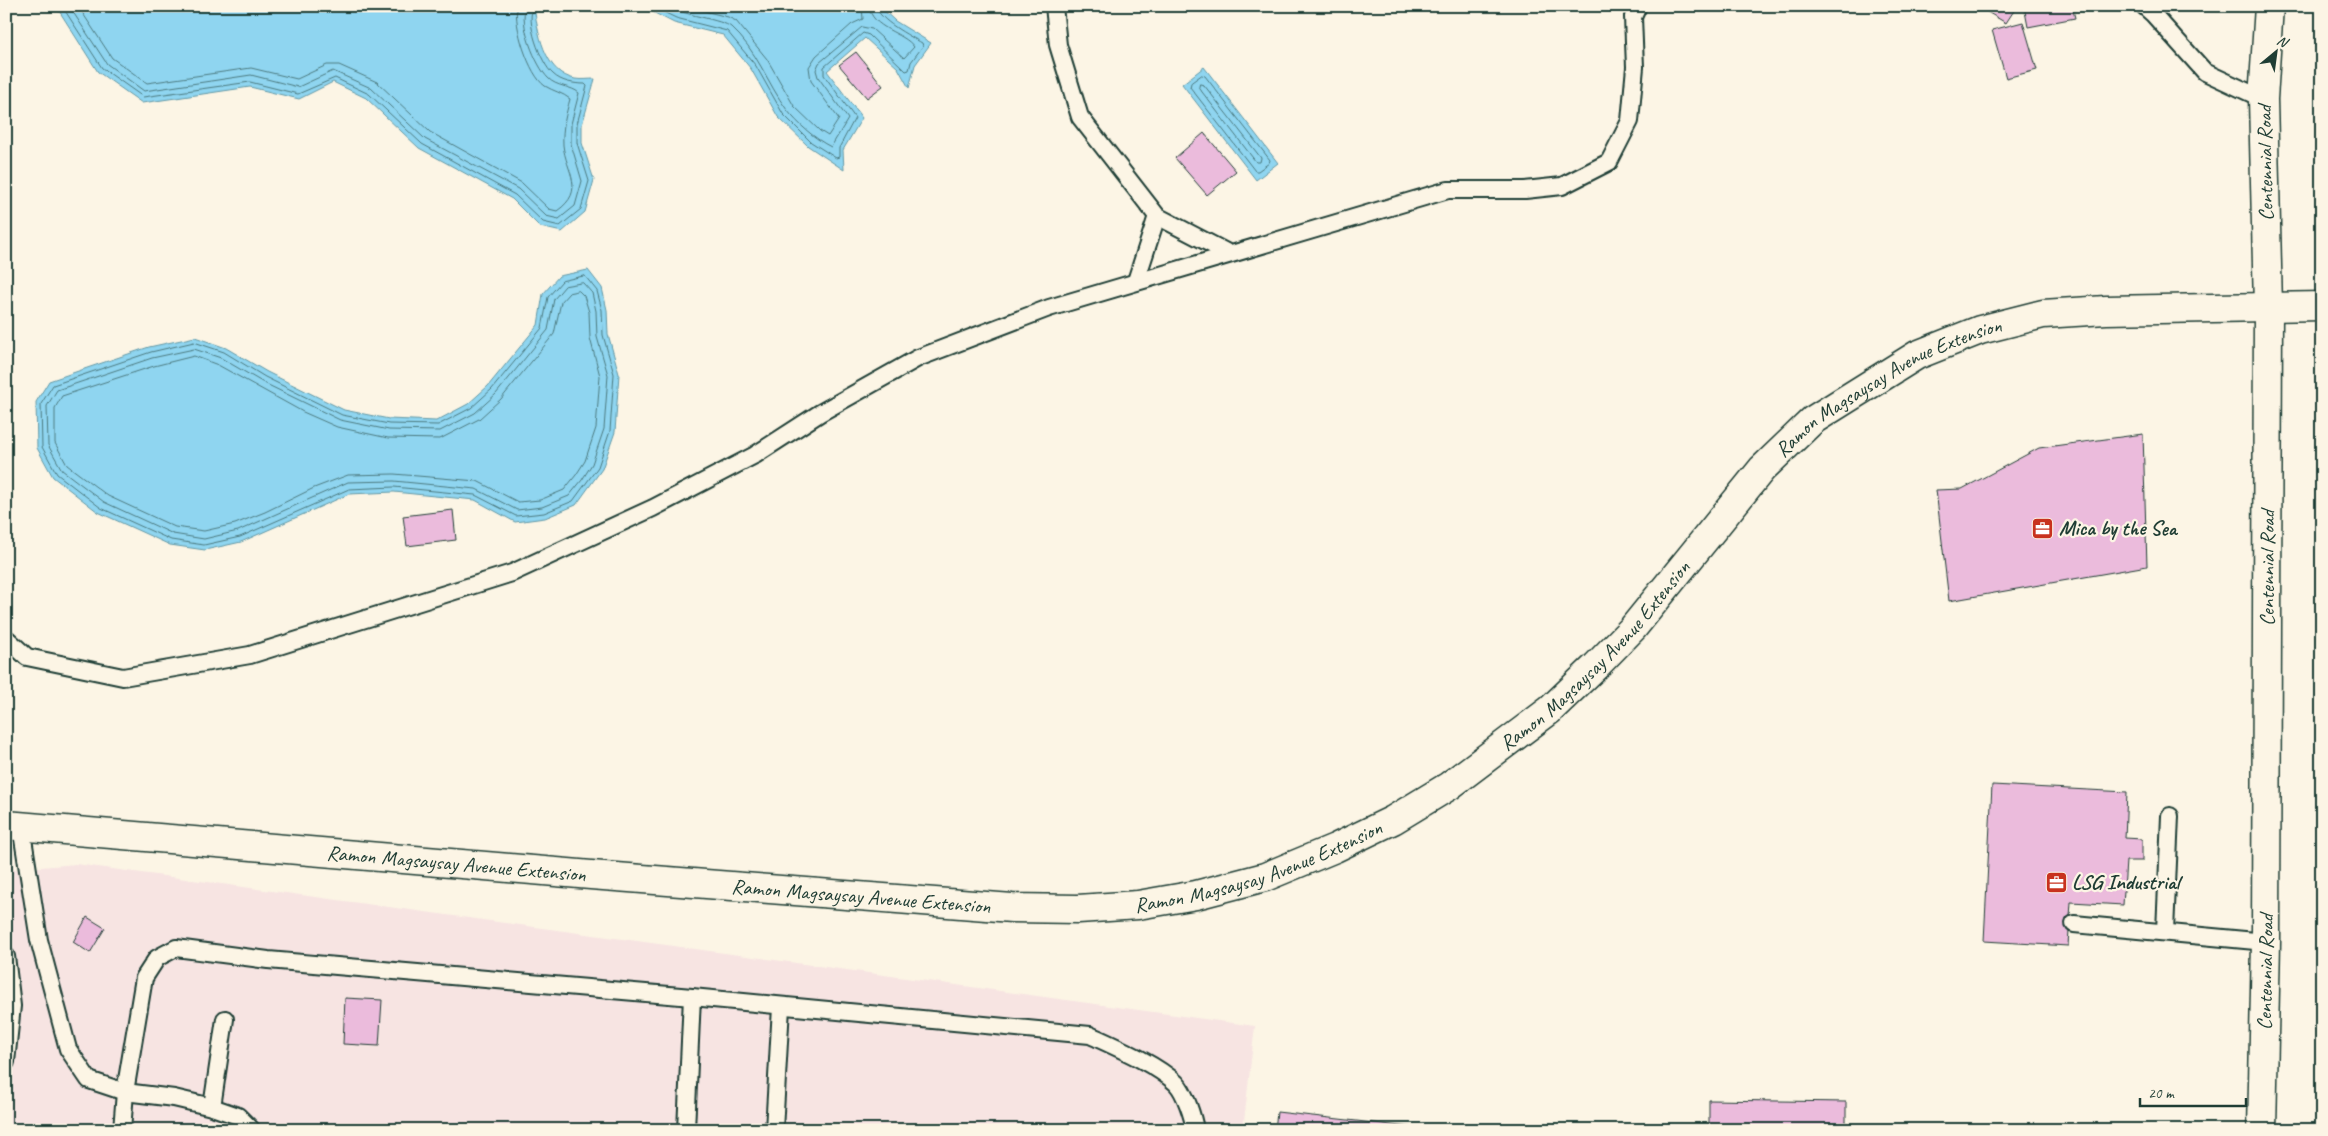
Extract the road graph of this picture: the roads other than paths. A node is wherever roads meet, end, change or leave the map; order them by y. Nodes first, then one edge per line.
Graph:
1 (1054, 6) edge
2 (1638, 6) edge
3 (2144, 6) edge
4 (2269, 6) edge
5 (2264, 99) junction
6 (1157, 216) junction
7 (1230, 254) junction
8 (1136, 281) junction
9 (2322, 306) edge
10 (2268, 307) junction
11 (6, 638) edge
12 (2170, 816) dead end
13 (14, 826) edge
14 (2074, 924) dead end
15 (2165, 931) junction
16 (2266, 942) junction
17 (6, 956) edge
18 (692, 997) junction
19 (781, 1007) junction
20 (225, 1020) dead end
21 (6, 1062) edge
22 (125, 1092) junction
23 (212, 1107) junction
24 (122, 1130) edge
25 (252, 1130) edge
26 (686, 1130) edge
27 (774, 1130) edge
28 (1194, 1130) edge
29 (2262, 1130) edge

1 - 6 lane
2 - 7 lane
3 - 5 lane
4 - 5 street, Centennial Road
5 - 10 street, Centennial Road
6 - 7 lane
6 - 8 lane
7 - 8 lane
8 - 11 lane
9 - 10 street, Ramon Magsaysay Avenue Extension
10 - 13 street, Ramon Magsaysay Avenue Extension
10 - 16 street, Centennial Road
12 - 15 lane
13 - 22 lane
14 - 15 lane
15 - 16 lane
16 - 29 street, Centennial Road
17 - 21 lane
18 - 19 lane
18 - 22 lane
18 - 26 lane
19 - 27 lane
19 - 28 lane
20 - 23 lane
22 - 23 lane
22 - 24 lane
23 - 25 lane

